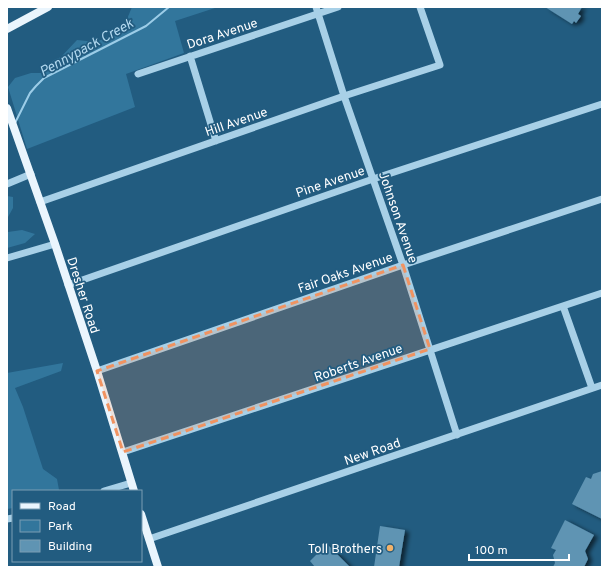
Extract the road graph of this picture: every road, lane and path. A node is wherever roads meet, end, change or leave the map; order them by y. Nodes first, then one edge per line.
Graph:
1 (48, 7) edge
2 (338, 7) edge
3 (420, 7) edge
4 (317, 10) edge
5 (7, 29) edge
6 (190, 56) junction
7 (138, 74) dead end
8 (344, 96) junction
9 (602, 104) edge
10 (7, 108) edge
11 (216, 141) junction
12 (31, 174) junction
13 (373, 179) junction
14 (7, 184) edge
15 (602, 199) edge
16 (40, 202) junction
17 (55, 244) junction
18 (7, 258) edge
19 (403, 265) junction
20 (68, 285) junction
21 (602, 293) edge
22 (563, 306) junction
23 (430, 349) junction
24 (97, 371) junction
25 (602, 385) edge
26 (592, 388) junction
27 (457, 435) junction
28 (122, 452) junction
29 (132, 487) edge
30 (111, 490) edge
31 (142, 517) edge
32 (149, 539) junction
33 (158, 567) edge

1 - 5 main road
2 - 4 street, Dora Avenue
3 - 8 street, Hill Avenue
4 - 6 street, Dora Avenue
4 - 8 street, Johnson Avenue
6 - 7 street, Dora Avenue
6 - 11 street
8 - 11 street, Hill Avenue
8 - 13 street, Johnson Avenue
9 - 13 street, Pine Avenue
10 - 12 main road, Dresher Road
11 - 16 street, Hill Avenue
12 - 14 street
12 - 16 main road, Dresher Road
13 - 19 street, Johnson Avenue
13 - 20 street, Pine Avenue
15 - 19 street, Fair Oaks Avenue
16 - 17 main road, Dresher Road
17 - 18 street
17 - 20 main road, Dresher Road
19 - 23 street, Johnson Avenue
19 - 24 street, Fair Oaks Avenue
20 - 24 main road, Dresher Road
21 - 22 street, Roberts Avenue
22 - 23 street, Roberts Avenue
22 - 26 street
23 - 27 street, Johnson Avenue
23 - 28 street, Roberts Avenue
24 - 28 main road, Dresher Road
25 - 26 street, New Road
26 - 27 street, New Road
27 - 32 street, New Road
28 - 29 main road, Dresher Road
29 - 30 street
31 - 32 main road
32 - 33 main road

